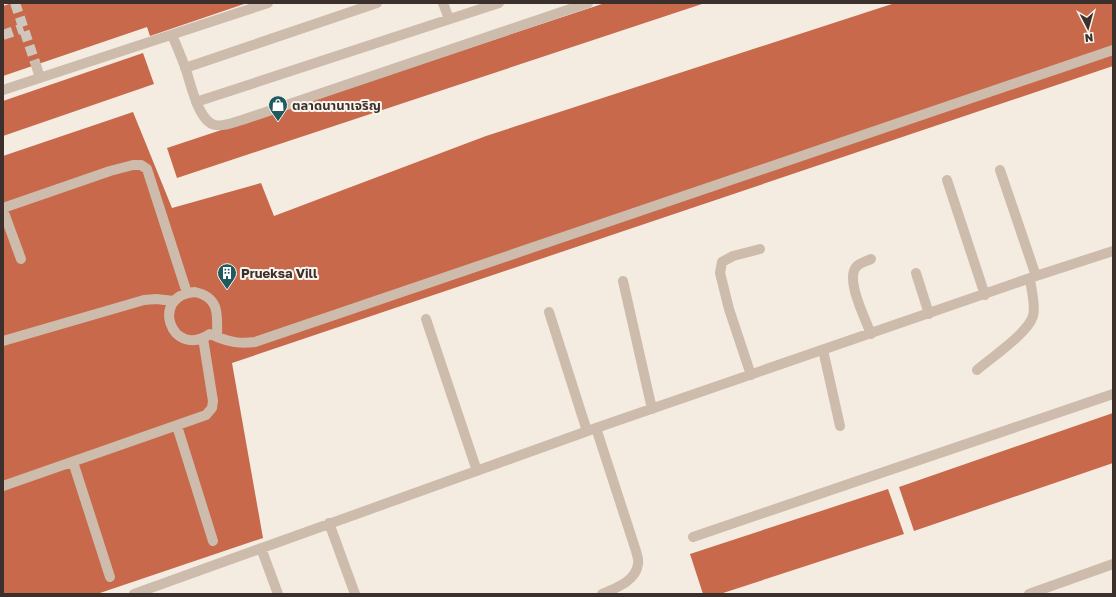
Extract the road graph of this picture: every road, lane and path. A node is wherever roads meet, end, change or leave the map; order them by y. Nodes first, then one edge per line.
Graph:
1 (268, 3) edge
2 (377, 3) edge
3 (443, 3) edge
4 (499, 3) edge
5 (588, 3) edge
6 (449, 19) junction
7 (172, 35) junction
8 (1113, 50) edge
9 (36, 64) tunnel mouth
10 (185, 68) junction
11 (40, 78) junction
12 (3, 90) edge
13 (196, 102) junction
14 (1000, 170) dead end
15 (947, 180) dead end
16 (3, 209) edge
17 (760, 249) dead end
18 (1113, 251) edge
19 (21, 259) dead end
20 (871, 259) dead end
21 (916, 273) dead end
22 (1033, 277) junction
23 (623, 281) dead end
24 (187, 293) junction
25 (985, 294) junction
26 (174, 301) junction
27 (549, 312) dead end
28 (928, 314) junction
29 (426, 319) dead end
30 (871, 334) junction
31 (217, 337) junction
32 (203, 338) junction
33 (3, 341) edge
34 (823, 350) junction
35 (977, 370) dead end
36 (751, 375) junction
37 (1113, 394) edge
38 (652, 409) junction
39 (177, 426) junction
40 (840, 426) dead end
41 (591, 430) junction
42 (73, 462) junction
43 (477, 471) junction
44 (3, 486) edge
45 (329, 524) junction
46 (693, 537) dead end
47 (213, 541) dead end
48 (261, 548) junction
49 (1113, 564) edge
50 (110, 577) dead end
51 (134, 594) edge
52 (278, 594) edge
53 (355, 594) edge
54 (602, 594) edge
55 (1029, 594) edge

1 - 7 street
2 - 10 street
3 - 6 street
4 - 6 street
5 - 13 street
6 - 13 street
7 - 10 street
7 - 11 street
8 - 31 street
9 - 11 street
10 - 13 street
11 - 12 street
14 - 22 street
15 - 25 street
16 - 19 street
16 - 24 street
17 - 36 street
18 - 22 street
20 - 30 street
21 - 28 street
22 - 25 street
22 - 35 street
23 - 38 street
24 - 26 street
24 - 31 street
25 - 28 street
26 - 32 street
26 - 33 street
27 - 41 street
28 - 30 street
29 - 43 street
30 - 34 street
31 - 32 street
32 - 39 street
34 - 36 street
34 - 40 street
36 - 38 street
37 - 46 street
38 - 41 street
39 - 42 street
39 - 47 street
41 - 43 street
41 - 54 street
42 - 44 street
42 - 50 street
43 - 45 street
45 - 48 street
45 - 53 street
48 - 51 street
48 - 52 street
49 - 55 street

